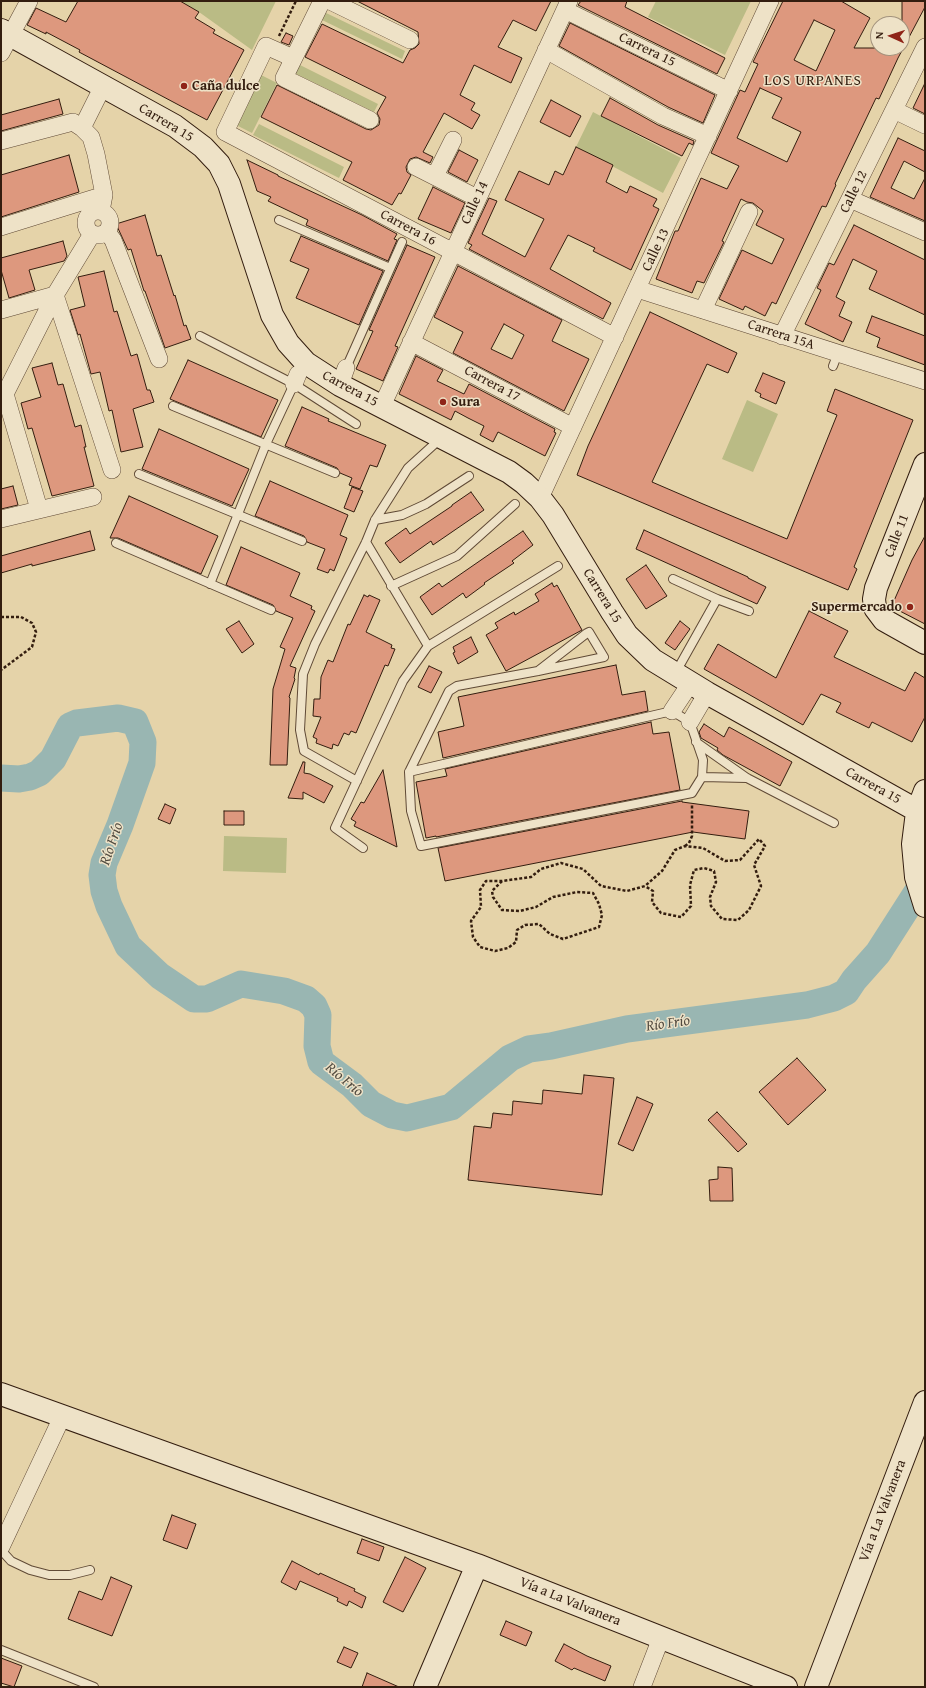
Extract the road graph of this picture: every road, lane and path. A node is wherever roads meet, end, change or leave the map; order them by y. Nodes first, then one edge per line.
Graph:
1 (29, 1) edge
2 (296, 1) edge
3 (322, 1) edge
4 (330, 1) edge
5 (770, 1) edge
6 (567, 5) edge
7 (4, 39) edge
8 (410, 40) dead end
9 (925, 47) edge
10 (269, 48) junction
11 (546, 50) junction
12 (293, 58) junction
13 (103, 86) junction
14 (729, 91) junction
15 (894, 110) junction
16 (370, 120) dead end
17 (925, 125) edge
18 (82, 128) junction
19 (225, 132) junction
20 (708, 136) junction
21 (452, 140) dead end
22 (1, 141) edge
23 (203, 147) junction
24 (416, 166) dead end
25 (436, 176) junction
26 (477, 198) junction
27 (850, 200) junction
28 (102, 203) junction
29 (749, 212) dead end
30 (279, 220) dead end
31 (1, 227) edge
32 (925, 232) edge
33 (99, 233) junction
34 (402, 242) dead end
35 (453, 251) junction
36 (390, 268) junction
37 (637, 289) junction
38 (54, 295) junction
39 (1, 310) edge
40 (703, 310) junction
41 (200, 336) dead end
42 (782, 336) junction
43 (615, 337) junction
44 (411, 342) junction
45 (159, 359) dead end
46 (299, 374) junction
47 (343, 377) junction
48 (925, 381) edge
49 (3, 395) edge
50 (173, 406) dead end
51 (382, 406) junction
52 (356, 424) dead end
53 (573, 427) junction
54 (442, 437) junction
55 (266, 444) junction
56 (925, 464) edge
57 (112, 470) dead end
58 (335, 472) dead end
59 (139, 474) dead end
60 (469, 476) dead end
61 (920, 494) edge
62 (93, 496) dead end
63 (540, 498) junction
64 (515, 504) dead end
65 (39, 509) junction
66 (237, 515) junction
67 (1, 519) edge
68 (375, 520) junction
69 (302, 541) dead end
70 (366, 542) junction
71 (116, 543) dead end
72 (558, 566) dead end
73 (673, 579) dead end
74 (210, 584) junction
75 (391, 586) junction
76 (717, 599) junction
77 (271, 610) dead end
78 (749, 611) dead end
79 (1, 617) edge
80 (925, 643) edge
81 (428, 646) junction
82 (1, 670) edge
83 (538, 671) junction
84 (690, 684) junction
85 (672, 711) junction
86 (690, 722) junction
87 (696, 742) junction
88 (409, 772) junction
89 (702, 777) junction
90 (747, 778) junction
91 (357, 781) junction
92 (925, 791) edge
93 (692, 793) junction
94 (921, 813) edge
95 (834, 823) dead end
96 (685, 846) junction
97 (363, 848) dead end
98 (502, 881) junction
99 (645, 886) junction
100 (925, 906) edge
101 (1, 1394) edge
102 (925, 1402) edge
103 (62, 1417) junction
104 (1, 1547) edge
105 (1, 1550) edge
106 (477, 1565) junction
107 (90, 1570) dead end
108 (661, 1638) junction
109 (1, 1650) edge
110 (94, 1687) edge
111 (425, 1687) edge
112 (642, 1687) edge
113 (786, 1687) edge
114 (816, 1687) edge

1 - 7 street
2 - 10 path
3 - 12 street
4 - 8 street
5 - 14 street, Calle 13
6 - 11 street, Calle 14
6 - 14 street, Carrera 15
7 - 13 street, Carrera 15
9 - 15 street, Calle 12
10 - 12 street
10 - 19 street
11 - 20 street
11 - 26 street, Calle 14
12 - 16 street
13 - 18 street
13 - 23 street, Carrera 15
14 - 20 street, Calle 13
15 - 17 street
15 - 27 street, Calle 12
18 - 22 street
18 - 28 street
19 - 23 street
19 - 35 street, Carrera 16
20 - 37 street, Calle 13
21 - 25 street
23 - 46 street, Carrera 15
24 - 25 street
25 - 26 street
26 - 35 street, Calle 14
27 - 32 street
27 - 42 street, Calle 12
28 - 31 street
28 - 33 street
29 - 40 street
30 - 36 lane
33 - 38 street
33 - 45 street
34 - 36 lane
35 - 43 street, Carrera 16
35 - 44 street, Calle 14
36 - 47 lane
37 - 40 street, Carrera 15A
37 - 43 street, Calle 13
38 - 39 street
38 - 49 street
38 - 57 street
40 - 42 street, Carrera 15A
41 - 46 lane
42 - 48 street, Carrera 15A
43 - 53 street, Calle 13
44 - 51 street, Calle 14
44 - 53 street, Carrera 17
46 - 47 street, Carrera 15
46 - 52 lane
46 - 55 lane
47 - 51 street, Carrera 15
49 - 65 street
50 - 55 lane
51 - 54 street, Carrera 15
53 - 63 street, Calle 13
54 - 63 street, Carrera 15
54 - 68 lane
55 - 58 lane
55 - 66 lane
56 - 61 street, Calle 11
59 - 66 lane
60 - 68 lane
61 - 80 street, Calle 11
62 - 65 street
63 - 84 street, Carrera 15
64 - 75 lane
65 - 67 street
66 - 69 lane
66 - 74 lane
68 - 70 lane
70 - 75 lane
70 - 91 lane
71 - 74 lane
72 - 81 lane
73 - 76 lane
74 - 77 lane
75 - 81 lane
76 - 78 lane
76 - 84 lane
79 - 82 path
81 - 91 lane
83 - 83 lane
83 - 88 lane
84 - 85 street
84 - 86 street
84 - 94 street, Carrera 15
85 - 86 lane
85 - 88 lane
86 - 87 lane
87 - 89 lane
87 - 90 lane
88 - 93 lane
89 - 90 lane
89 - 93 lane
90 - 95 lane
91 - 97 lane
92 - 94 street
93 - 96 path
94 - 100 street
96 - 99 path
96 - 99 path
98 - 98 path
98 - 99 path
101 - 103 street, Vía a La Valvanera
102 - 114 street, Vía a La Valvanera
103 - 104 street
103 - 106 street, Vía a La Valvanera
105 - 107 lane
106 - 108 street, Vía a La Valvanera
106 - 111 street
108 - 112 street
108 - 113 street, Vía a La Valvanera
109 - 110 lane

